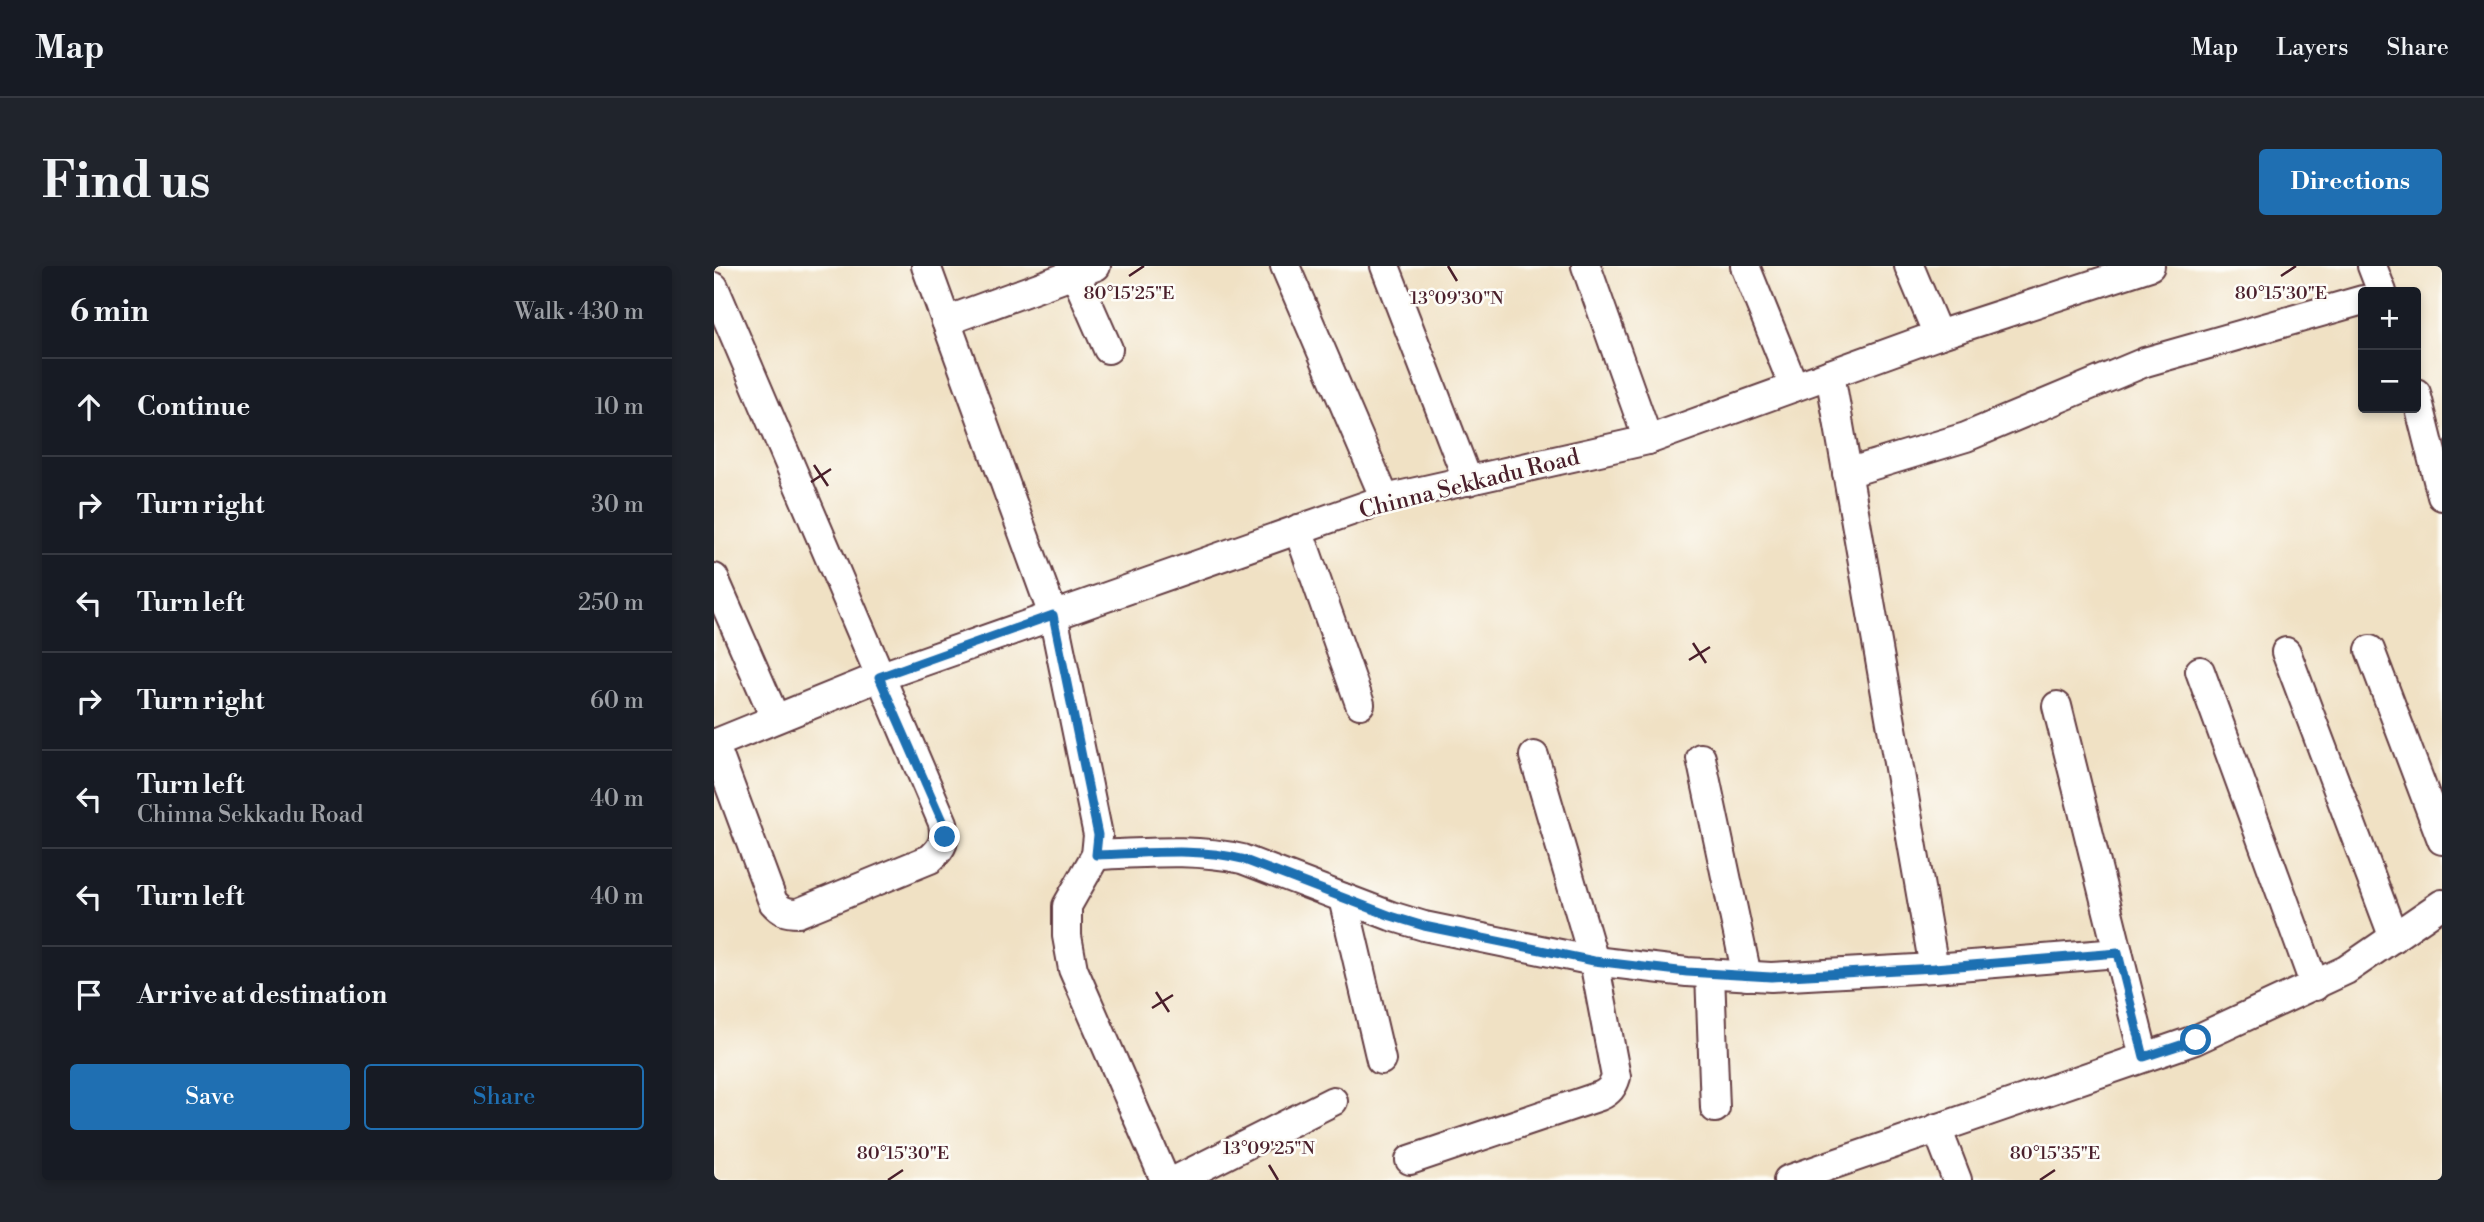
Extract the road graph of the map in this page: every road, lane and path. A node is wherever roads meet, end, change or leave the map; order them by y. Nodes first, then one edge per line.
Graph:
1 (926, 266) edge
2 (1284, 266) edge
3 (1385, 266) edge
4 (1586, 266) edge
5 (1745, 266) edge
6 (1909, 266) edge
7 (2150, 266) edge
8 (2372, 266) edge
9 (1085, 270) edge
10 (714, 287) edge
11 (2380, 287) edge
12 (2358, 301) edge
13 (946, 321) junction
14 (1938, 335) junction
15 (1108, 349) dead end
16 (1830, 374) junction
17 (1794, 387) junction
18 (2421, 413) edge
19 (1648, 440) junction
20 (1847, 473) junction
21 (1468, 481) junction
22 (2442, 496) edge
23 (1385, 499) junction
24 (1298, 529) junction
25 (714, 578) edge
26 (1053, 615) junction
27 (2370, 650) dead end
28 (2286, 652) dead end
29 (2200, 671) dead end
30 (879, 677) junction
31 (1360, 704) dead end
32 (2057, 706) dead end
33 (775, 718) junction
34 (714, 743) edge
35 (1534, 756) dead end
36 (1701, 758) dead end
37 (2442, 840) edge
38 (1096, 855) junction
39 (1343, 898) junction
40 (2442, 904) edge
41 (2394, 938) junction
42 (2118, 953) junction
43 (1594, 961) junction
44 (1934, 968) junction
45 (1710, 973) junction
46 (1746, 976) junction
47 (2315, 986) junction
48 (2144, 1057) junction
49 (1381, 1060) dead end
50 (1334, 1101) dead end
51 (1715, 1108) dead end
52 (1937, 1128) junction
53 (1410, 1160) dead end
54 (1828, 1174) edge
55 (1165, 1180) edge
56 (1176, 1180) edge
57 (1788, 1180) edge
58 (1956, 1180) edge

1 - 13 street
2 - 23 street
3 - 21 street
4 - 19 street
5 - 17 street
6 - 14 street
7 - 14 street, Chinna Sekkadu Road
8 - 11 street
9 - 13 street
9 - 15 street
10 - 30 street
12 - 20 street
13 - 26 street
14 - 16 street, Chinna Sekkadu Road
16 - 17 street, Chinna Sekkadu Road
16 - 20 street
17 - 19 street, Chinna Sekkadu Road
18 - 22 street
19 - 21 street, Chinna Sekkadu Road
20 - 44 street
21 - 23 street, Chinna Sekkadu Road
23 - 24 street, Chinna Sekkadu Road
24 - 26 street, Chinna Sekkadu Road
24 - 31 street
25 - 33 street
26 - 30 street, Chinna Sekkadu Road
26 - 38 street
27 - 37 street
28 - 41 street
29 - 47 street
30 - 33 street, Chinna Sekkadu Road
30 - 34 street
32 - 42 street
33 - 34 street, Chinna Sekkadu Road
35 - 43 street
36 - 46 street
38 - 39 street
38 - 55 street
39 - 43 street
39 - 49 street
40 - 41 street
41 - 47 street
42 - 44 street
42 - 48 street
43 - 45 street
43 - 53 street
44 - 46 street
45 - 46 street
45 - 51 street
47 - 48 street
48 - 52 street
50 - 56 street
52 - 54 street
52 - 58 street
54 - 57 street

